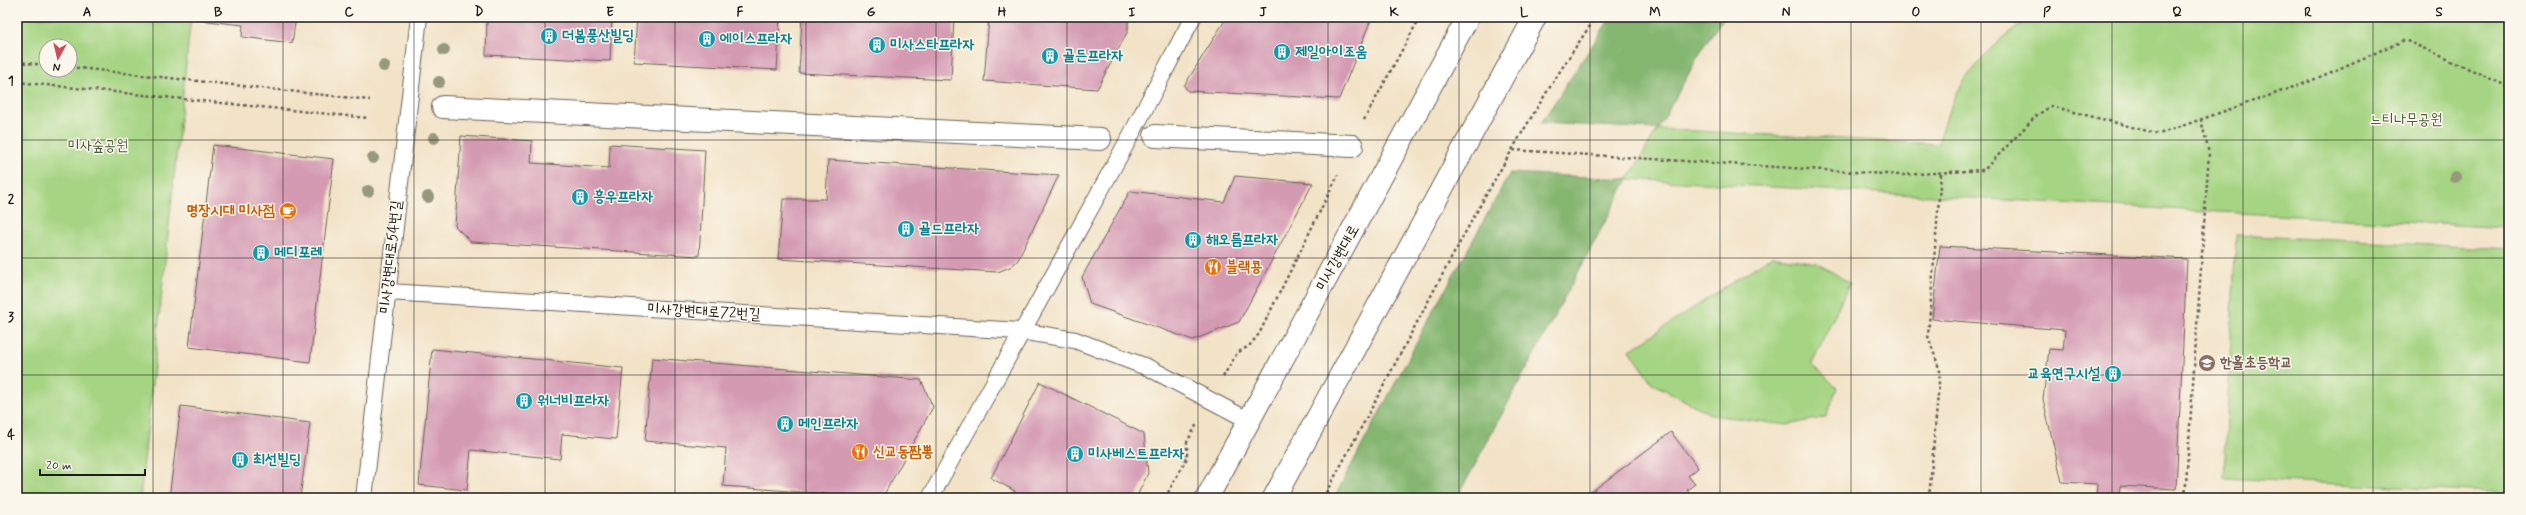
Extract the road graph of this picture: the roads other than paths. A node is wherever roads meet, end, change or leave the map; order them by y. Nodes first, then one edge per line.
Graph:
1 (419, 17) edge
2 (1193, 17) edge
3 (1468, 17) edge
4 (1535, 17) edge
5 (443, 107) dead end
6 (1155, 136) dead end
7 (1100, 139) dead end
8 (1352, 146) road end
9 (388, 292) junction
10 (1020, 331) junction
11 (1248, 420) junction
12 (364, 498) edge
13 (930, 498) edge
14 (1207, 498) edge
15 (1274, 498) edge

1 - 9 lane, 미사강변대로54번길
2 - 10 lane
3 - 11 main road, 미사강변대로
4 - 15 main road
5 - 7 main road
6 - 8 main road
9 - 10 lane, 미사강변대로72번길
9 - 12 lane, 미사강변대로54번길
10 - 11 lane, 미사강변대로72번길
10 - 13 lane
11 - 14 main road, 미사강변대로

